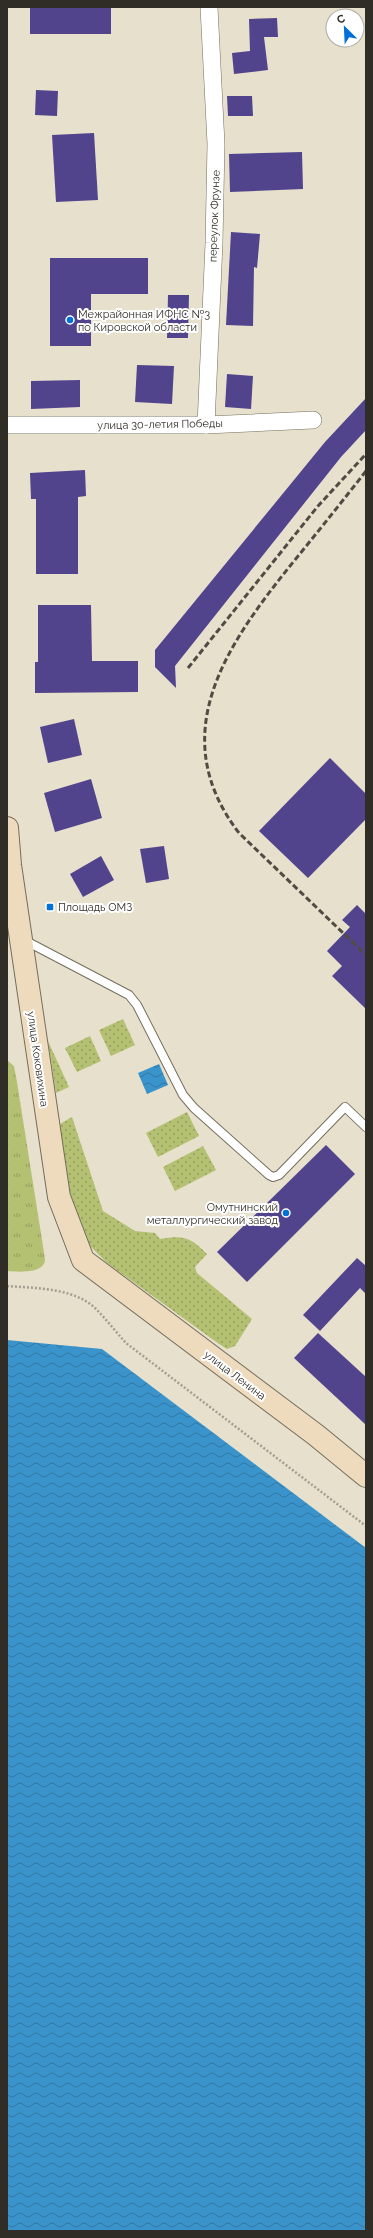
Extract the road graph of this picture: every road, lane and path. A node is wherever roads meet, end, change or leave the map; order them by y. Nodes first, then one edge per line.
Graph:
1 (209, 7) edge
2 (313, 420) dead end
3 (7, 425) edge
4 (206, 425) junction
5 (7, 828) edge
6 (11, 896) edge
7 (21, 938) junction
8 (16, 965) edge
9 (366, 1127) edge
10 (103, 1277) joint
11 (7, 1286) edge
12 (366, 1476) edge
13 (366, 1526) edge

1 - 4 street, переулок Фрунзе
2 - 4 street, улица 30-летия Победы
3 - 4 street, улица 30-летия Победы
5 - 6 main road, улица Коковихина
6 - 7 main road, улица Коковихина
7 - 8 main road, улица Коковихина
7 - 9 lane
8 - 10 main road, улица Коковихина
10 - 12 main road, улица Ленина
11 - 13 path

